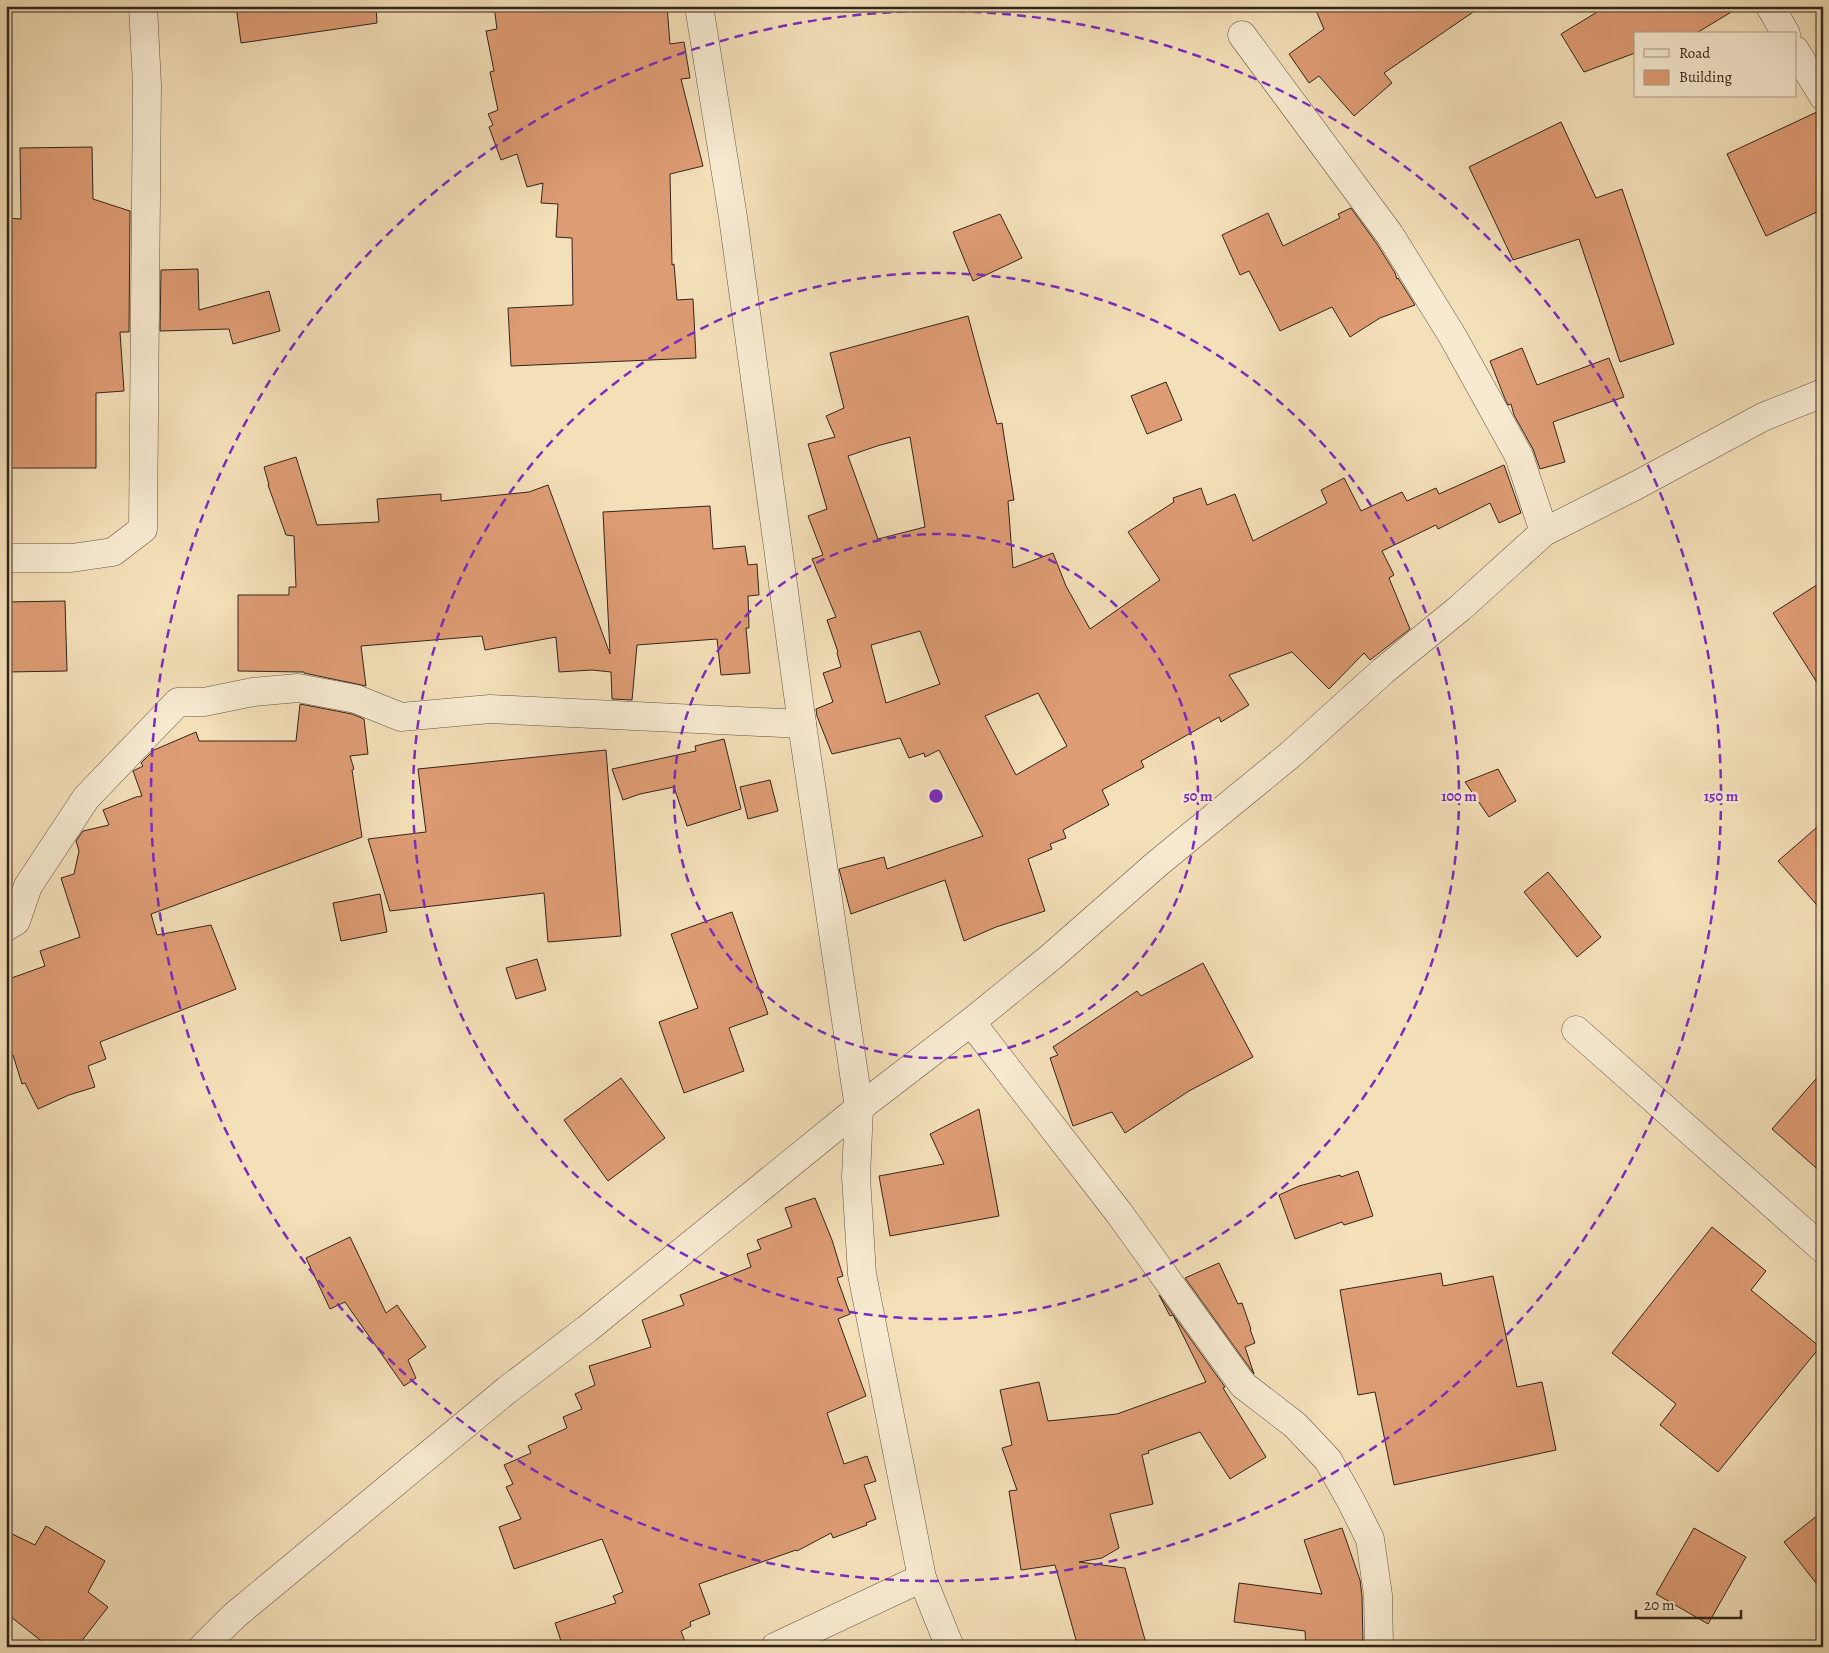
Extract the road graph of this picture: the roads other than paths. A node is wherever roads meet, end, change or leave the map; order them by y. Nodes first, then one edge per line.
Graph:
1 (143, 6) edge
2 (700, 6) edge
3 (1770, 6) edge
4 (1785, 32) edge
5 (1242, 35) dead end
6 (1796, 52) edge
7 (1823, 96) edge
8 (1823, 393) edge
9 (1544, 532) junction
10 (6, 558) edge
11 (802, 724) junction
12 (6, 926) edge
13 (971, 1022) junction
14 (1576, 1030) dead end
15 (859, 1108) junction
16 (1823, 1249) edge
17 (922, 1578) junction
18 (203, 1647) edge
19 (775, 1647) edge
20 (950, 1647) edge
21 (1379, 1647) edge

1 - 10 street
2 - 11 street
3 - 4 street
5 - 9 street
6 - 7 street
8 - 9 street
9 - 13 street
11 - 12 street
11 - 15 street
13 - 15 street
13 - 21 street
14 - 16 street
15 - 17 street
15 - 18 street
17 - 19 street
17 - 20 street

